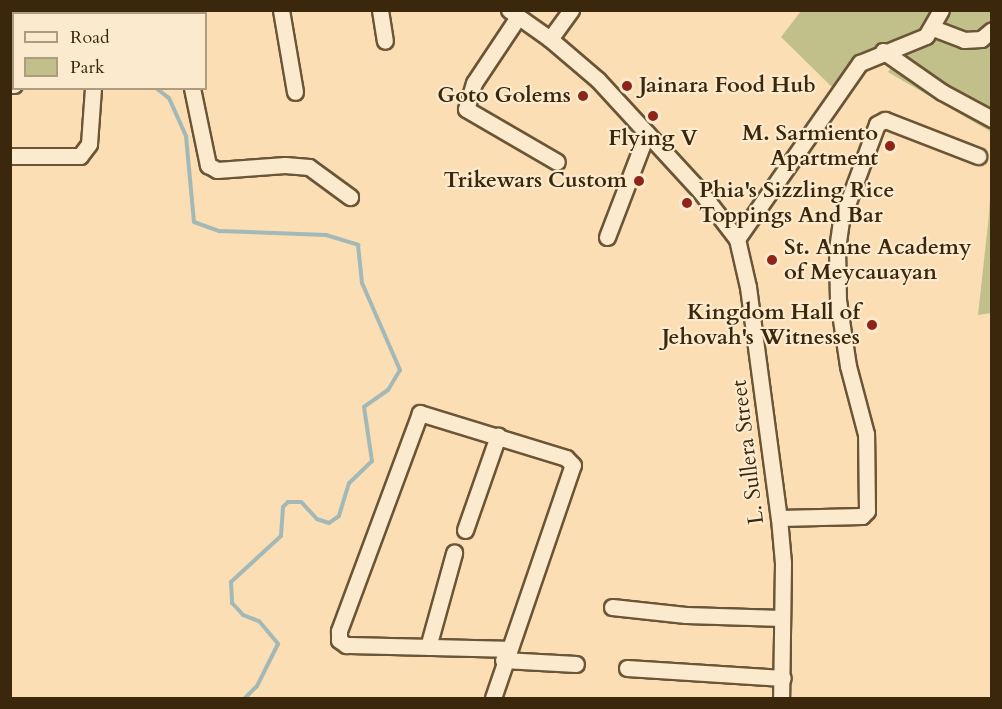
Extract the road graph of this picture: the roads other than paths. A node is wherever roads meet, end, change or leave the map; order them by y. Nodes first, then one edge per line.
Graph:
1 (280, 10) edge
2 (380, 10) edge
3 (571, 10) edge
4 (941, 10) edge
5 (513, 14) edge
6 (933, 28) junction
7 (992, 30) edge
8 (550, 39) junction
9 (385, 41) dead end
10 (884, 51) junction
11 (93, 90) edge
12 (192, 90) edge
13 (295, 92) dead end
14 (992, 119) edge
15 (647, 133) junction
16 (10, 156) edge
17 (978, 156) dead end
18 (557, 162) dead end
19 (350, 197) dead end
20 (607, 237) dead end
21 (737, 239) junction
22 (498, 436) junction
23 (779, 518) junction
24 (465, 530) dead end
25 (454, 553) dead end
26 (612, 607) dead end
27 (782, 618) junction
28 (428, 647) junction
29 (505, 655) junction
30 (576, 664) dead end
31 (627, 668) dead end
32 (783, 678) junction
33 (493, 699) edge
34 (781, 699) edge

1 - 13 street
2 - 9 street
3 - 8 street
4 - 6 street
5 - 8 street, L. Sullera Street
5 - 18 street
6 - 7 street
6 - 10 street
8 - 15 street, L. Sullera Street
10 - 14 street
10 - 21 street
11 - 16 street
12 - 19 street
15 - 20 street
15 - 21 street, L. Sullera Street
17 - 23 street
21 - 23 street, L. Sullera Street
22 - 24 street
22 - 28 street
22 - 29 street
23 - 27 street, L. Sullera Street
25 - 28 street
26 - 27 street
27 - 32 street, L. Sullera Street
28 - 29 street
29 - 30 street
29 - 33 street
31 - 32 street
32 - 34 street, L. Sullera Street

